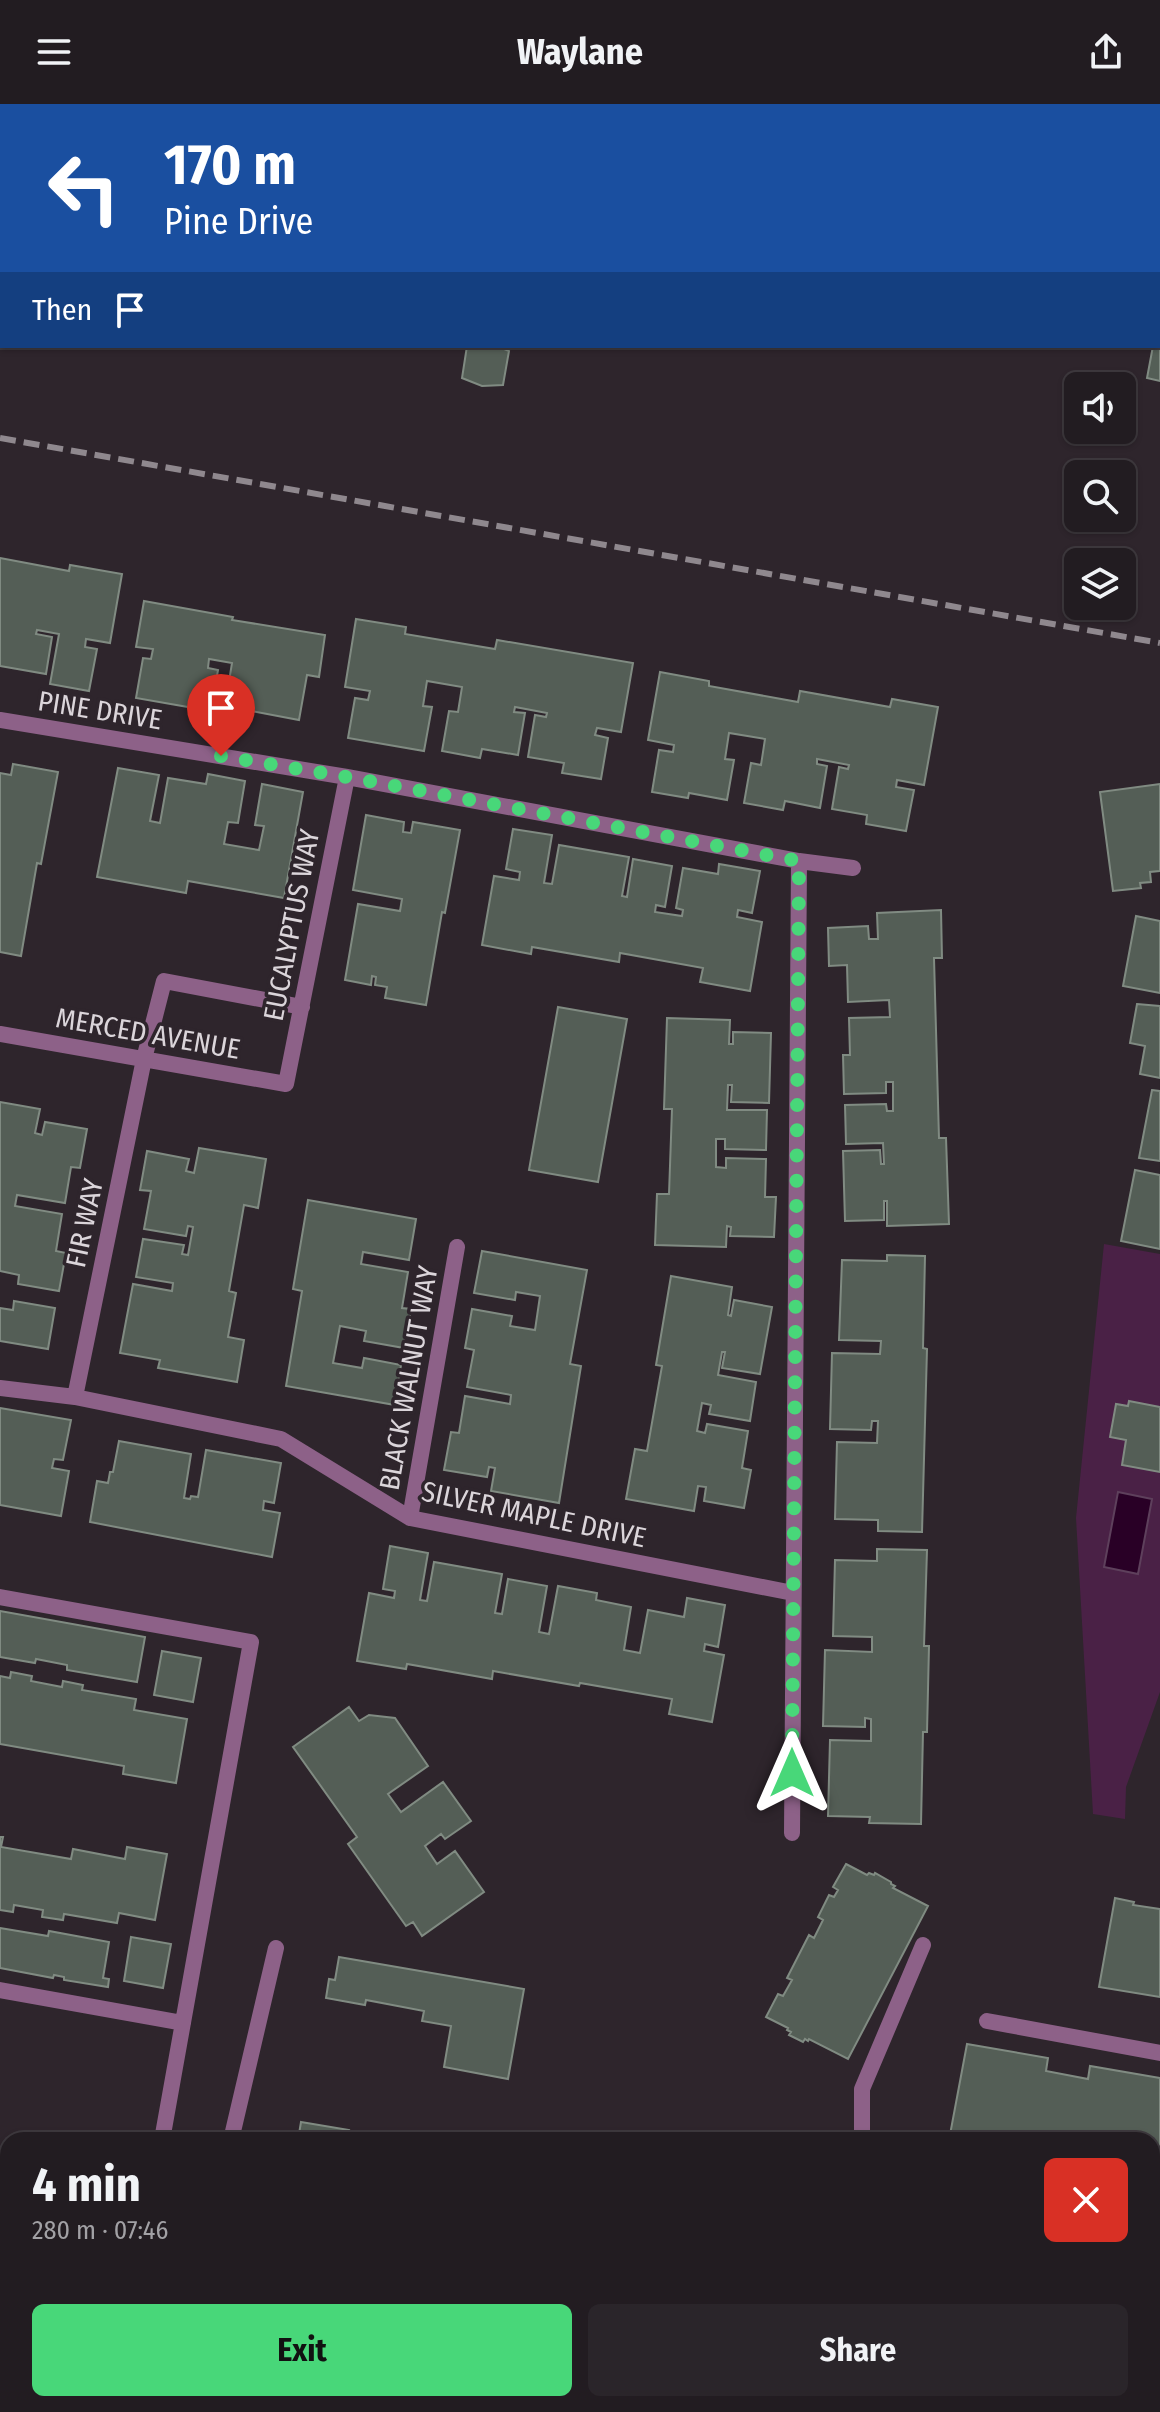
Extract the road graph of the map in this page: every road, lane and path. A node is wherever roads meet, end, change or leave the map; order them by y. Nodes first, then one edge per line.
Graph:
1 (0, 720) edge
2 (347, 777) junction
3 (799, 861) junction
4 (853, 868) dead end
5 (302, 1007) junction
6 (0, 1034) edge
7 (144, 1059) junction
8 (286, 1084) joint
9 (457, 1247) dead end
10 (0, 1388) edge
11 (75, 1397) junction
12 (410, 1518) junction
13 (793, 1593) junction
14 (0, 1597) edge
15 (792, 1833) dead end
16 (923, 1945) dead end
17 (276, 1948) dead end
18 (0, 1990) edge
19 (987, 2021) dead end
20 (183, 2023) junction
21 (1160, 2053) edge
22 (163, 2132) edge
23 (233, 2132) edge
24 (862, 2132) edge

1 - 2 street, PINE DRIVE
2 - 3 street, PINE DRIVE
2 - 5 street, EUCALYPTUS WAY
3 - 4 street, PINE DRIVE
3 - 13 street
5 - 7 street, FIR WAY
5 - 8 street, EUCALYPTUS WAY
6 - 7 street, MERCED AVENUE
7 - 8 street, MERCED AVENUE
7 - 11 street, FIR WAY
9 - 12 street, BLACK WALNUT WAY
10 - 11 street, SILVER MAPLE DRIVE
11 - 12 street, SILVER MAPLE DRIVE
12 - 13 street, SILVER MAPLE DRIVE
13 - 15 street
14 - 20 street
16 - 24 street
17 - 23 street
18 - 20 street
19 - 21 street
20 - 22 street

